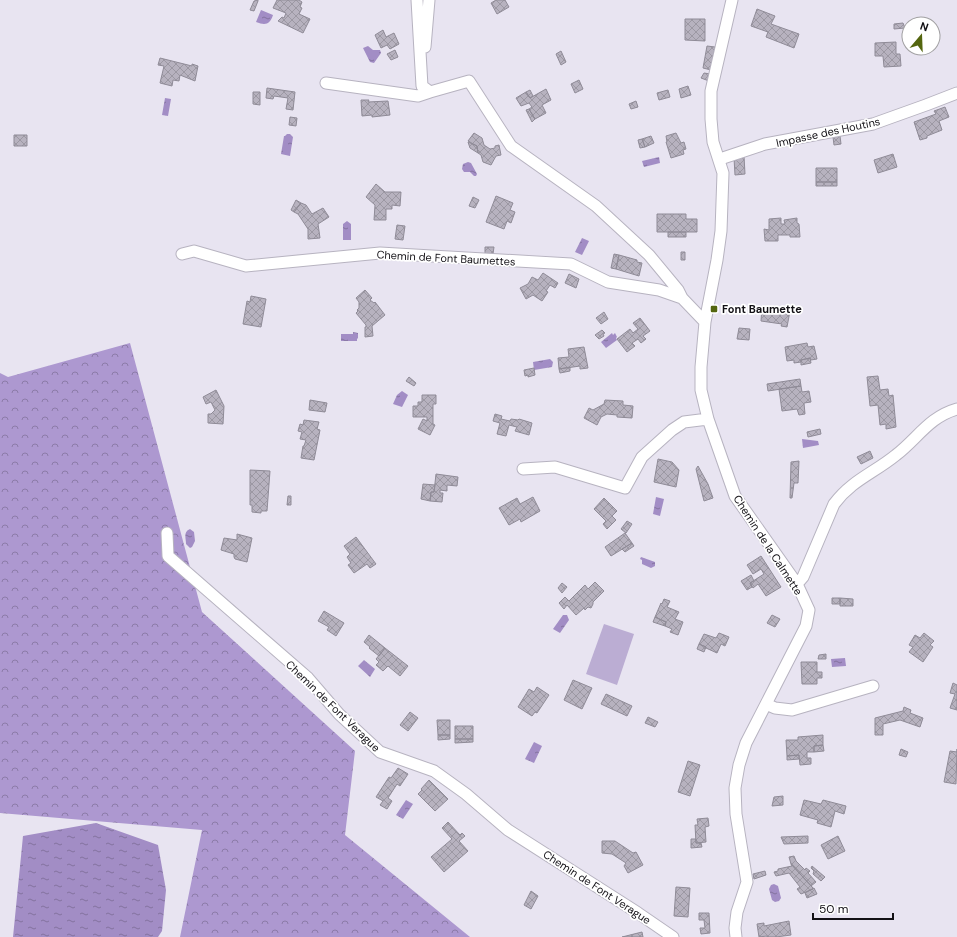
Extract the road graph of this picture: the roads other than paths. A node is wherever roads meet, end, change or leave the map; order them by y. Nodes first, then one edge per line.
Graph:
1 (417, 0) edge
2 (429, 0) edge
3 (732, 0) edge
4 (326, 83) dead end
5 (426, 89) junction
6 (957, 92) edge
7 (720, 159) junction
8 (182, 254) dead end
9 (682, 298) junction
10 (705, 322) junction
11 (957, 409) edge
12 (708, 420) junction
13 (523, 468) dead end
14 (167, 533) dead end
15 (797, 584) junction
16 (873, 686) dead end
17 (766, 704) junction
18 (673, 937) edge
19 (736, 937) edge

1 - 5 street
2 - 5 street
3 - 7 street, Chemin de la Calmette
4 - 5 street
5 - 9 street
6 - 7 street, Impasse des Houtins
7 - 10 street, Chemin de la Calmette
8 - 9 street, Chemin de Font Baumettes
9 - 10 street
10 - 12 street, Chemin de la Calmette
11 - 15 street
12 - 13 street
12 - 15 street, Chemin de la Calmette
14 - 18 street, Chemin de Font Verague
15 - 17 street, Chemin de la Calmette
16 - 17 street
17 - 19 street, Chemin de la Calmette

